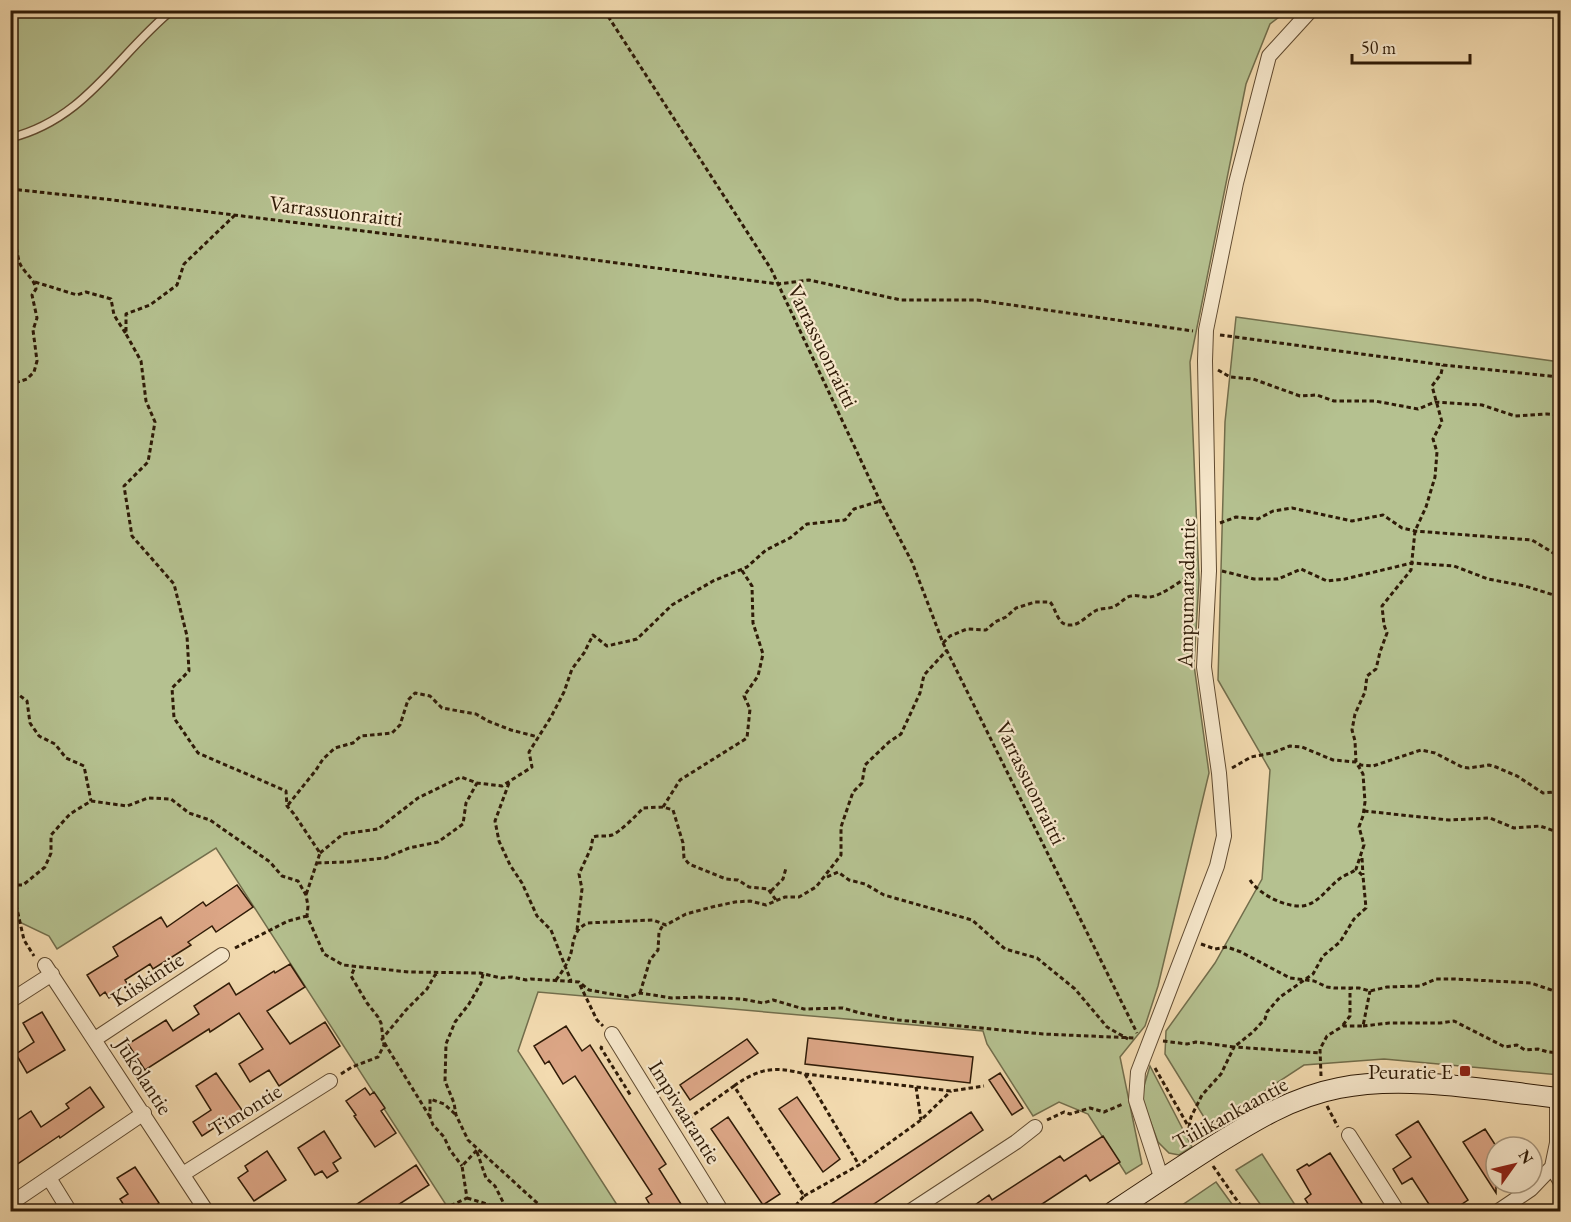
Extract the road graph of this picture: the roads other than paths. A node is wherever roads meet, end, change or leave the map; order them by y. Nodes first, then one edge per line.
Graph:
1 (172, 10) edge
2 (1311, 10) edge
3 (10, 138) edge
4 (222, 955) road end
5 (10, 1000) edge
6 (612, 1034) road end
7 (95, 1039) junction
8 (330, 1081) road end
9 (1559, 1097) edge
10 (144, 1113) junction
11 (1035, 1127) road end
12 (1349, 1135) road end
13 (1552, 1167) junction
14 (183, 1174) junction
15 (49, 1178) junction
16 (1162, 1180) junction
17 (1560, 1181) edge
18 (10, 1204) edge
19 (70, 1212) edge
20 (207, 1212) edge
21 (722, 1212) edge
22 (909, 1212) edge
23 (1113, 1212) edge
24 (1398, 1212) edge
25 (1497, 1212) edge

1 - 3 lane
2 - 16 street, Ampumaradantie
4 - 7 street, Kiiskintie
5 - 7 street, Jukolantie
6 - 21 street, Impivaarantie
7 - 10 street, Jukolantie
8 - 14 street, Timontie
9 - 13 street
9 - 16 street, Tiilikankaantie
10 - 14 street, Jukolantie
10 - 15 street
11 - 22 street
12 - 24 street
13 - 17 street
13 - 25 street
14 - 20 street, Jukolantie
15 - 18 street
15 - 19 street
16 - 23 street, Tiilikankaantie

